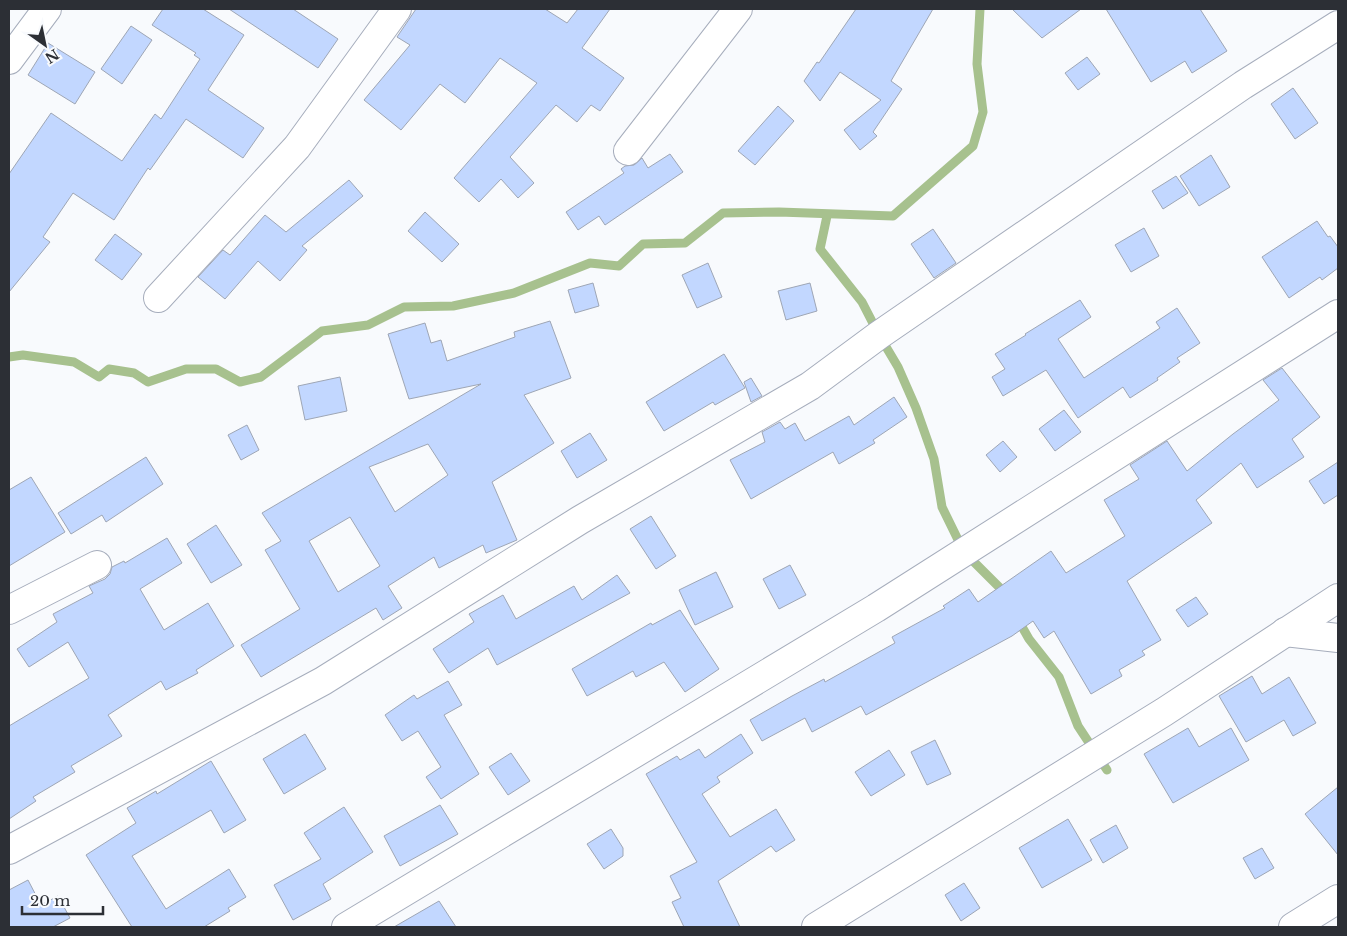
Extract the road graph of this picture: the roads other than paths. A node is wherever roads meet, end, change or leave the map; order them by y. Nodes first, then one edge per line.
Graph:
1 (47, 9) edge
2 (397, 9) edge
3 (738, 9) edge
4 (1338, 25) edge
5 (9, 60) edge
6 (628, 151) dead end
7 (158, 298) dead end
8 (1338, 314) edge
9 (97, 565) dead end
10 (1338, 598) edge
11 (9, 610) edge
12 (1285, 632) junction
13 (1338, 638) edge
14 (9, 850) edge
15 (1338, 899) edge
16 (346, 927) edge
17 (816, 927) edge
18 (1293, 927) edge

1 - 5 street
2 - 7 street
3 - 6 street
4 - 14 street
8 - 16 street
9 - 11 street
10 - 12 street
12 - 13 street
12 - 17 street
15 - 18 street

